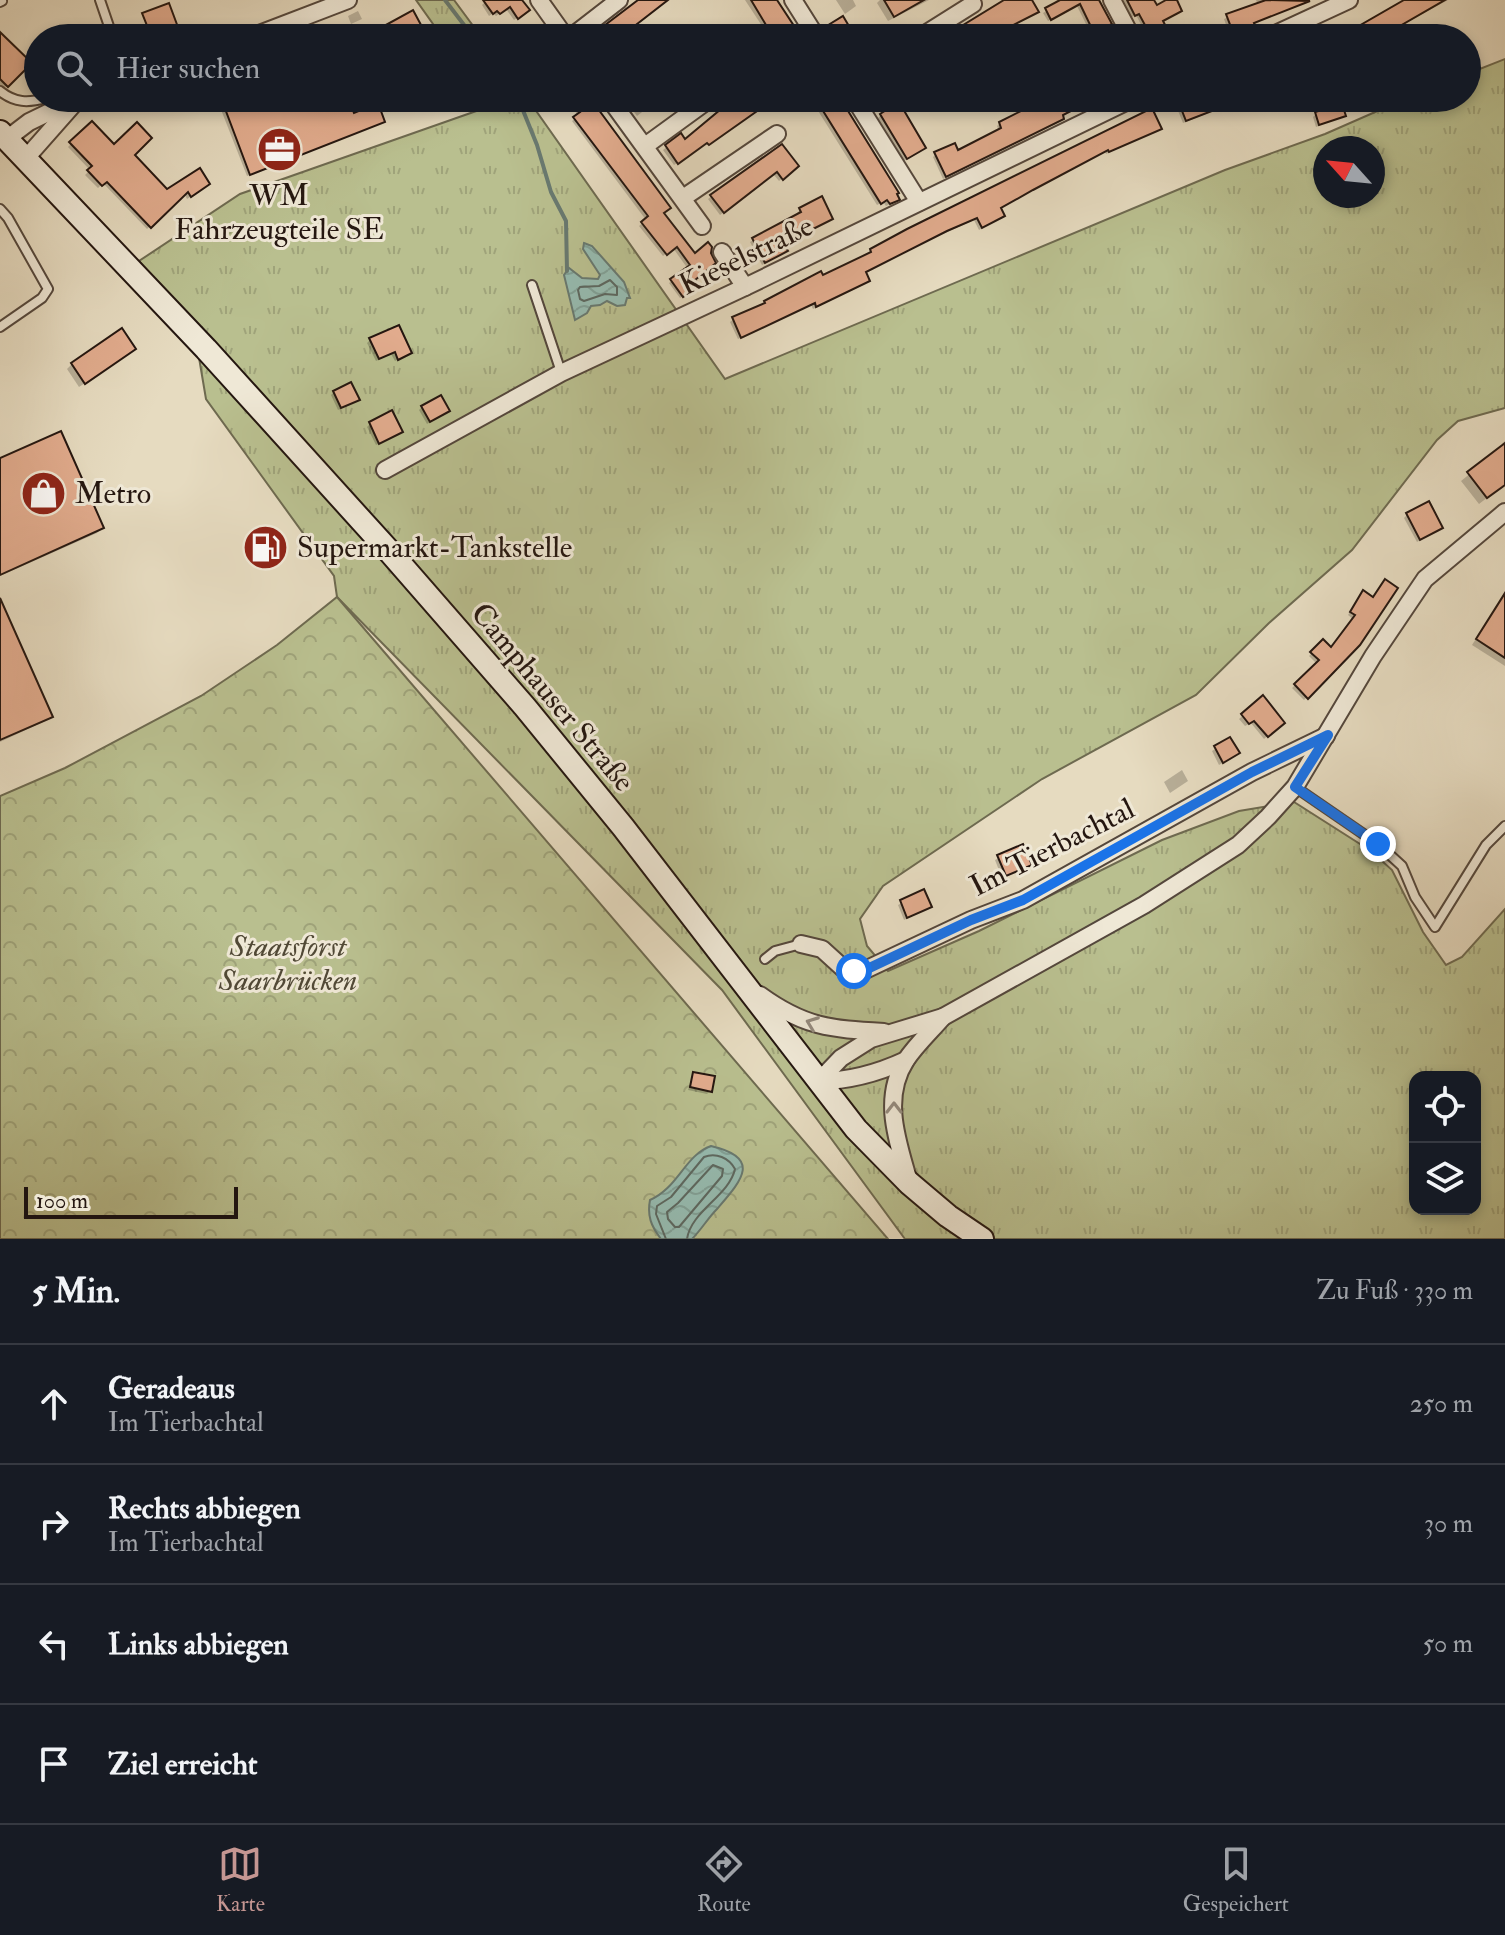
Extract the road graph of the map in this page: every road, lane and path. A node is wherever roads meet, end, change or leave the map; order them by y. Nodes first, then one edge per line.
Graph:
1 (100, 0) edge
2 (348, 0) edge
3 (539, 0) edge
4 (619, 0) edge
5 (793, 0) edge
6 (1112, 0) edge
7 (1349, 0) edge
8 (974, 1) edge
9 (108, 24) edge
10 (285, 24) edge
11 (557, 24) edge
12 (587, 24) edge
13 (808, 24) edge
14 (940, 24) edge
15 (1125, 24) edge
16 (1297, 24) edge
17 (0, 91) edge
18 (24, 102) edge
19 (50, 112) edge
20 (67, 112) edge
21 (620, 112) edge
22 (692, 112) edge
23 (863, 112) edge
24 (1105, 112) edge
25 (777, 134) dead end
26 (4, 135) edge
27 (645, 146) junction
28 (27, 157) junction
29 (683, 198) junction
30 (919, 202) junction
31 (0, 209) edge
32 (702, 226) dead end
33 (722, 252) dead end
34 (532, 285) dead end
35 (745, 287) junction
36 (0, 327) edge
37 (561, 373) junction
38 (385, 470) dead end
39 (1505, 512) edge
40 (1328, 735) junction
41 (1295, 787) junction
42 (1505, 826) edge
43 (801, 944) joint
44 (765, 959) dead end
45 (740, 981) junction
46 (943, 1017) junction
47 (889, 1033) junction
48 (906, 1060) junction
49 (819, 1081) junction
50 (909, 1183) junction
51 (982, 1239) edge

1 - 9 lane
2 - 10 street
3 - 11 street
4 - 12 street
5 - 13 street
6 - 15 street
7 - 16 street
8 - 14 street
17 - 18 lane
19 - 26 street
20 - 28 street
21 - 27 street
22 - 27 street
23 - 30 street
24 - 30 street, Kieselstraße
25 - 29 street
26 - 28 street, Camphauser Straße
27 - 29 street
28 - 45 street, Camphauser Straße
29 - 32 street
30 - 35 street, Kieselstraße
31 - 36 lane
33 - 35 street
34 - 37 lane
35 - 37 street, Kieselstraße
37 - 38 street, Kieselstraße
39 - 40 street
40 - 41 street
40 - 43 street, Im Tierbachtal
41 - 42 lane
41 - 46 street
43 - 44 lane
47 -> 45 street
45 - 49 street, Camphauser Straße
46 - 47 street
46 - 48 street
47 - 49 street
48 - 49 street
50 -> 48 street
49 - 50 street, Camphauser Straße
50 - 51 street, Camphauser Straße

